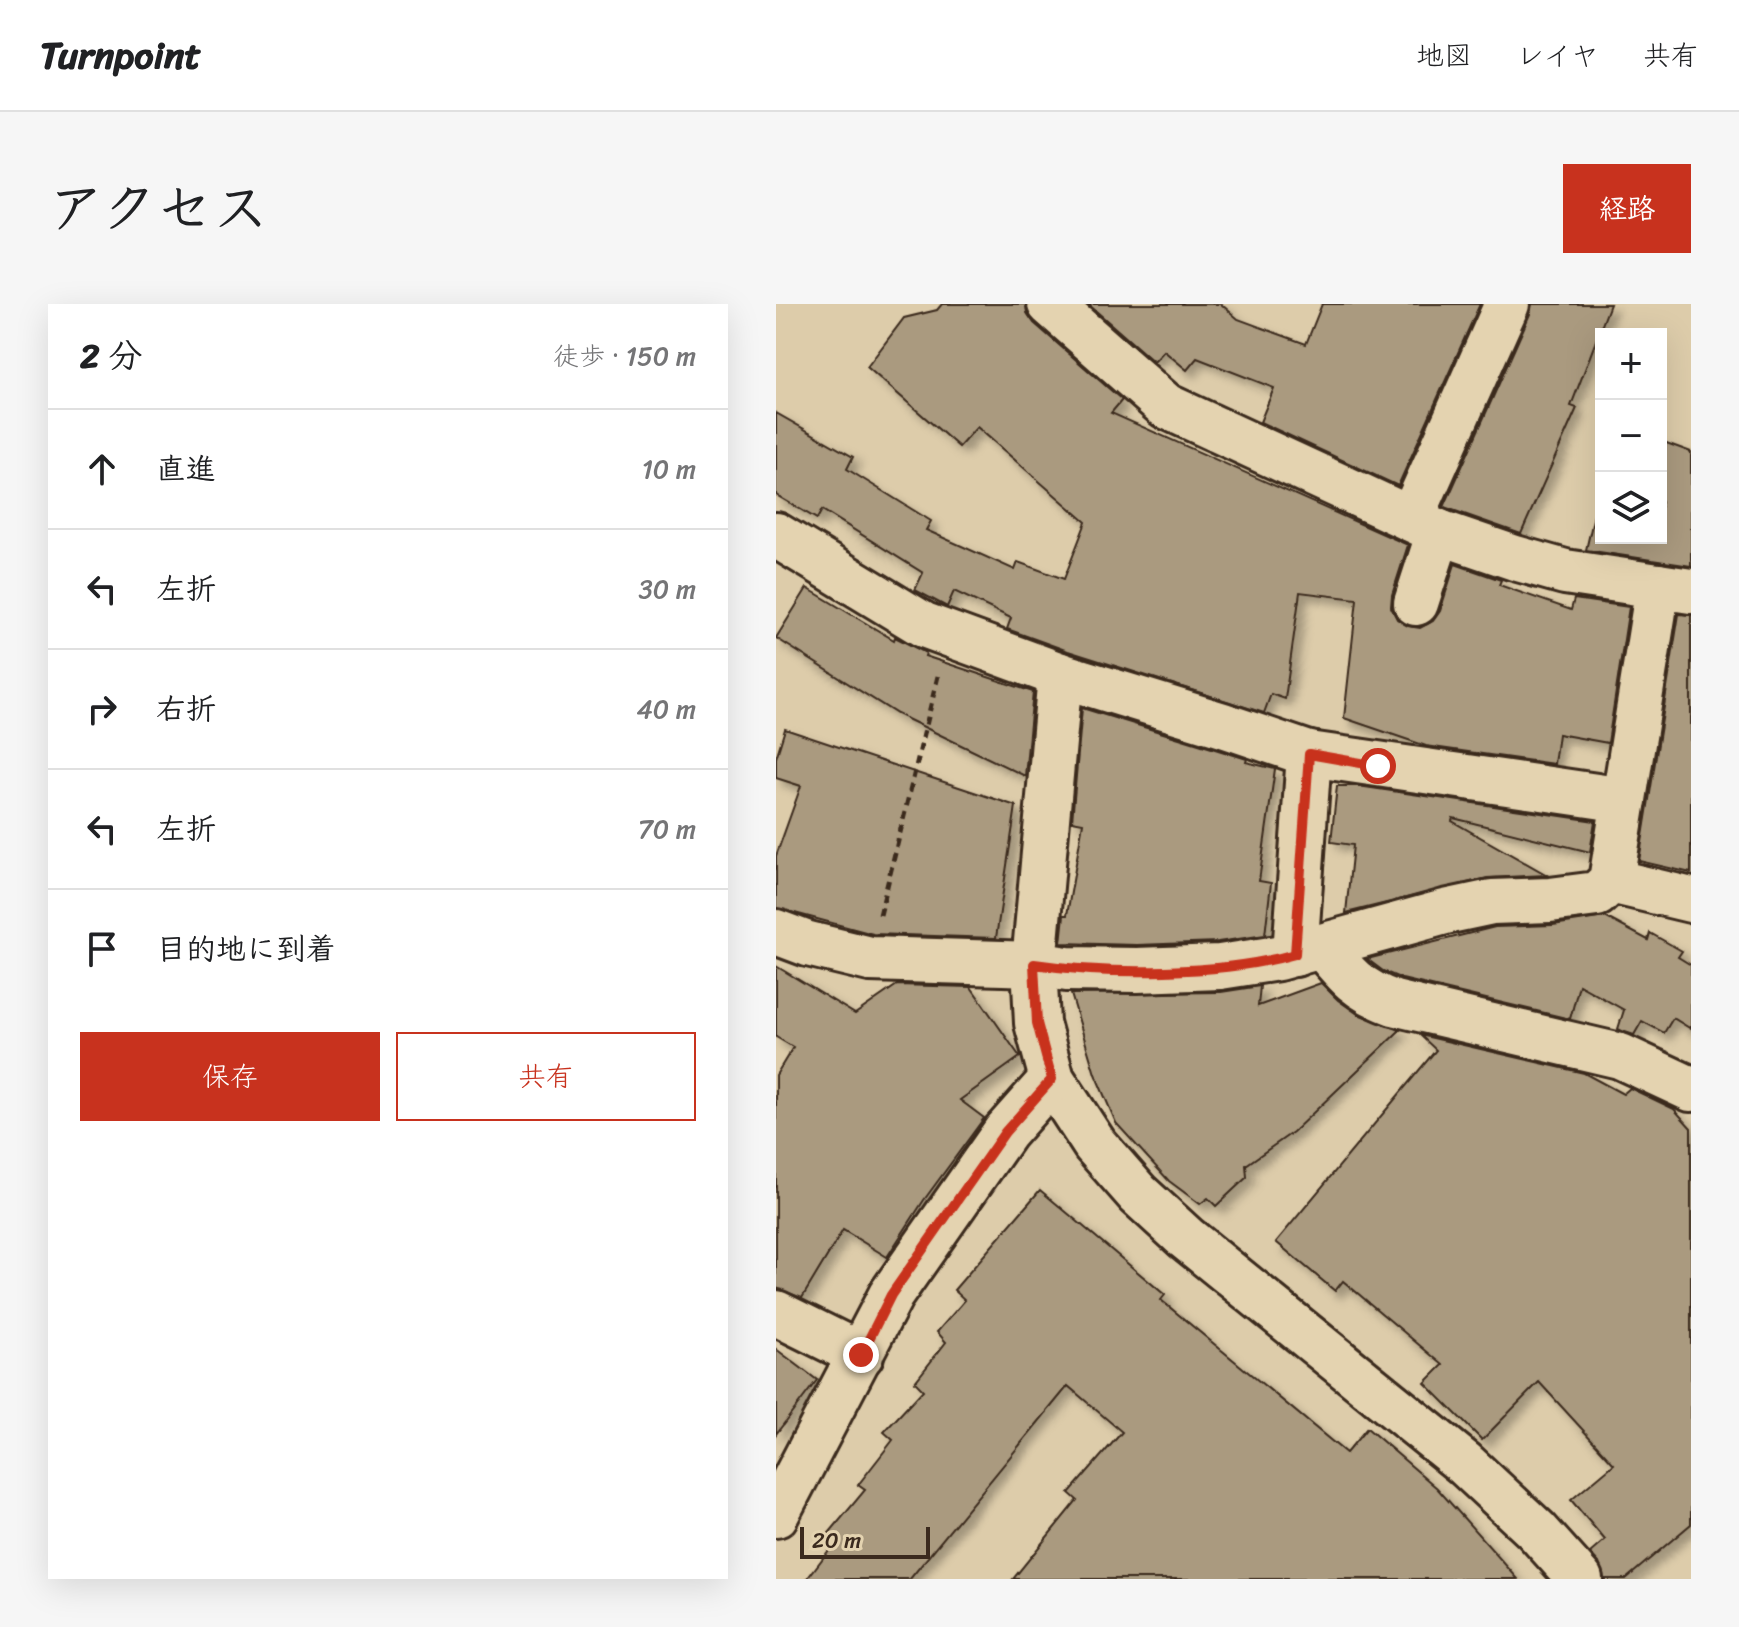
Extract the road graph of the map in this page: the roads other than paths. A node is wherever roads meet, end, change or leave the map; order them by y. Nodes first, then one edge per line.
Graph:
1 (1050, 304) edge
2 (1507, 304) edge
3 (1425, 526) junction
4 (776, 535) edge
5 (1674, 588) edge
6 (1416, 603) dead end
7 (1060, 675) junction
8 (1309, 754) junction
9 (1624, 800) junction
10 (1611, 881) junction
11 (1691, 900) edge
12 (776, 932) edge
13 (1309, 950) junction
14 (1034, 964) junction
15 (1052, 1079) junction
16 (1691, 1089) edge
17 (776, 1313) edge
18 (861, 1355) junction
19 (776, 1515) edge
20 (1580, 1579) edge

1 - 3 street
2 - 3 street
3 - 5 street
3 - 6 street
4 - 7 street
5 - 9 street
7 - 8 street
7 - 14 street
8 - 9 street
8 - 13 street
9 - 10 street
10 - 11 street
10 - 13 street
12 - 14 street
13 - 14 street
13 - 16 street
14 - 15 street
15 - 18 street
15 - 20 street
17 - 18 street
18 - 19 street

